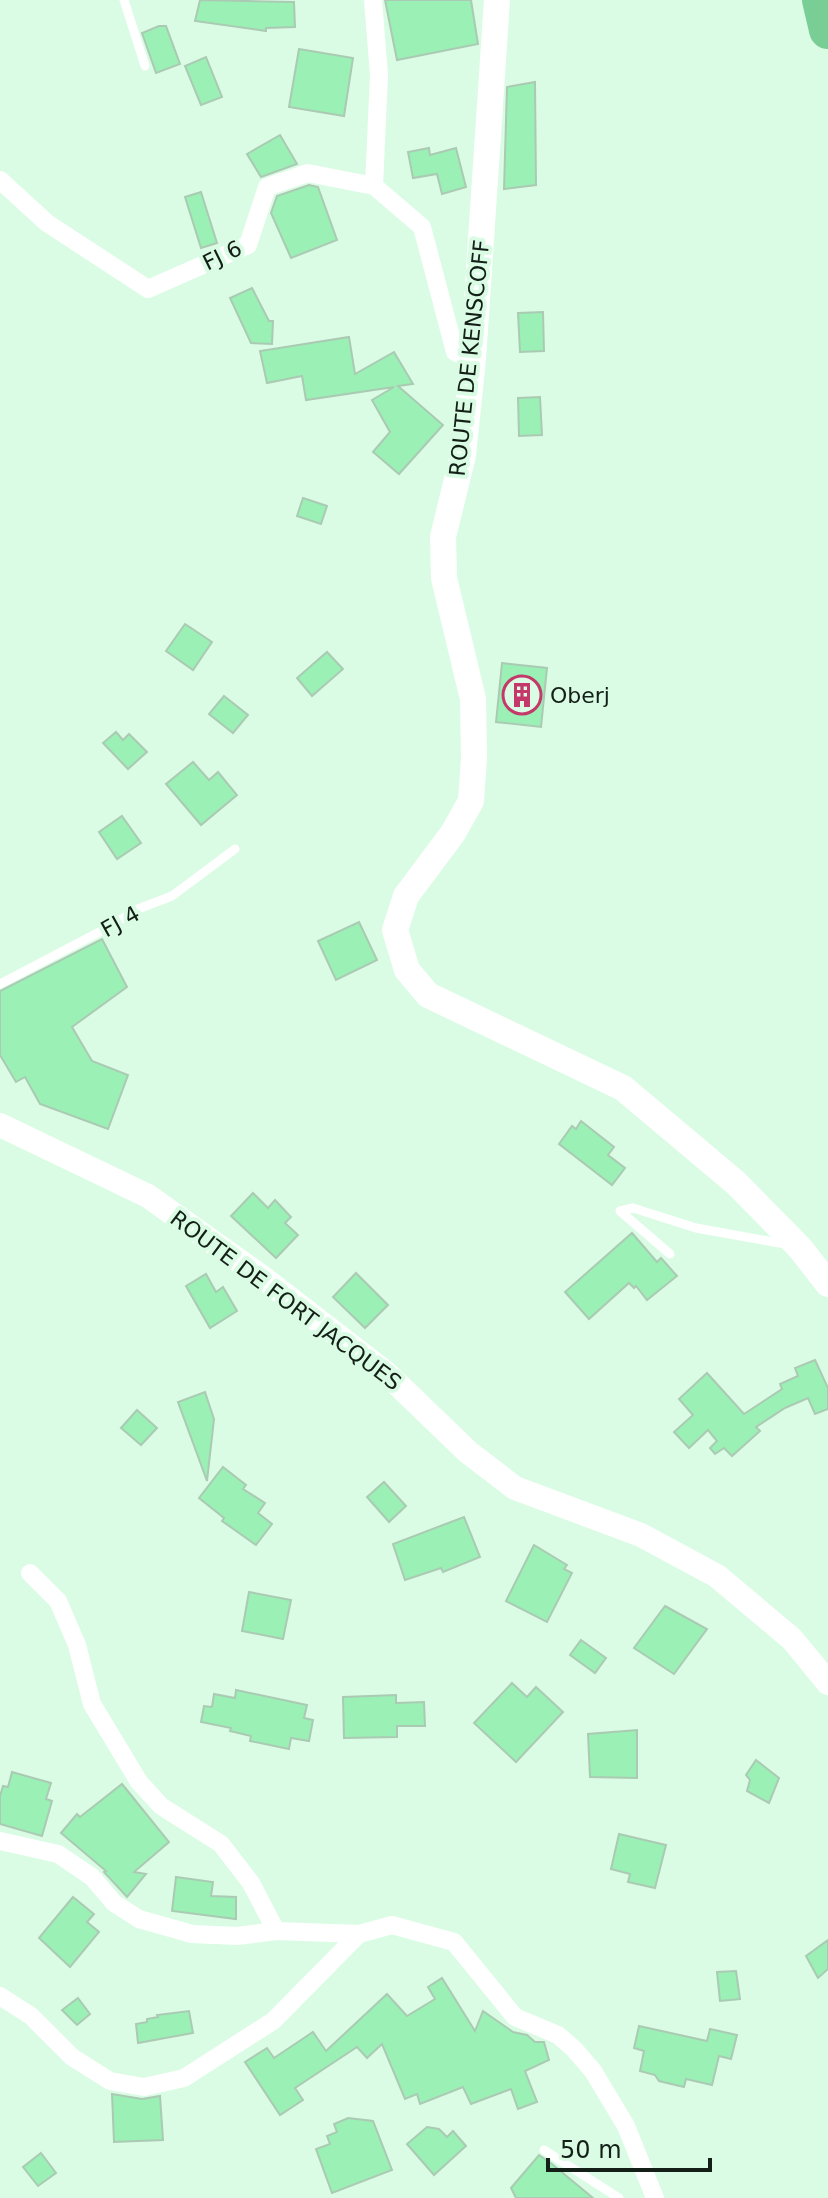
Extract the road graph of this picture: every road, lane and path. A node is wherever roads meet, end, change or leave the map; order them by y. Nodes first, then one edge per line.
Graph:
1 (124, 0) edge
2 (373, 0) edge
3 (497, 0) edge
4 (145, 66) dead end
5 (0, 180) edge
6 (374, 186) junction
7 (473, 359) junction
8 (235, 849) dead end
9 (0, 984) edge
10 (0, 1125) edge
11 (800, 1248) junction
12 (670, 1254) dead end
13 (828, 1284) edge
14 (30, 1573) dead end
15 (828, 1683) edge
16 (0, 1841) edge
17 (276, 1931) junction
18 (359, 1934) junction
19 (0, 1996) edge
20 (544, 2150) dead end
21 (619, 2198) edge
22 (655, 2198) edge

1 - 4 lane
2 - 6 street
3 - 7 main road, ROUTE DE KENSCOFF
5 - 6 street, FJ 6
6 - 7 street, FJ 6
7 - 11 main road, ROUTE DE KENSCOFF
8 - 9 lane, FJ 4
10 - 15 street, ROUTE DE FORT JACQUES
11 - 12 lane
11 - 13 main road, ROUTE DE KENSCOFF
14 - 17 street
16 - 17 street
17 - 18 street
18 - 19 street
18 - 22 street
20 - 21 lane

